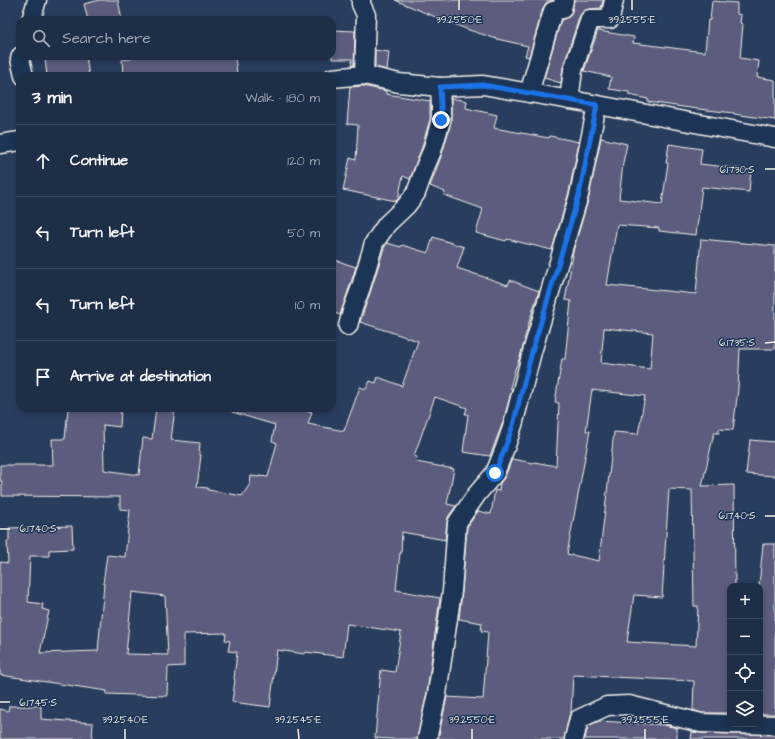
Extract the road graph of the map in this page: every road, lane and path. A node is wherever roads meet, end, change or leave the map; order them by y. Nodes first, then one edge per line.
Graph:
1 (37, 0) edge
2 (361, 0) edge
3 (564, 0) edge
4 (614, 0) edge
5 (32, 16) edge
6 (20, 60) edge
7 (23, 72) edge
8 (364, 74) junction
9 (336, 78) edge
10 (440, 87) junction
11 (528, 93) junction
12 (569, 100) junction
13 (597, 105) junction
14 (775, 138) edge
15 (16, 142) edge
16 (0, 144) edge
17 (348, 326) dead end
18 (727, 724) edge
19 (763, 725) edge
20 (775, 726) edge
21 (427, 739) edge
22 (574, 739) edge

1 - 5 street
2 - 8 street
3 - 11 street
4 - 12 street
6 - 7 street
8 - 9 street
8 - 10 street
10 - 11 street
10 - 17 street
11 - 12 street
12 - 13 street
13 - 14 street
13 - 21 street
15 - 16 street
18 - 22 street
19 - 20 street

